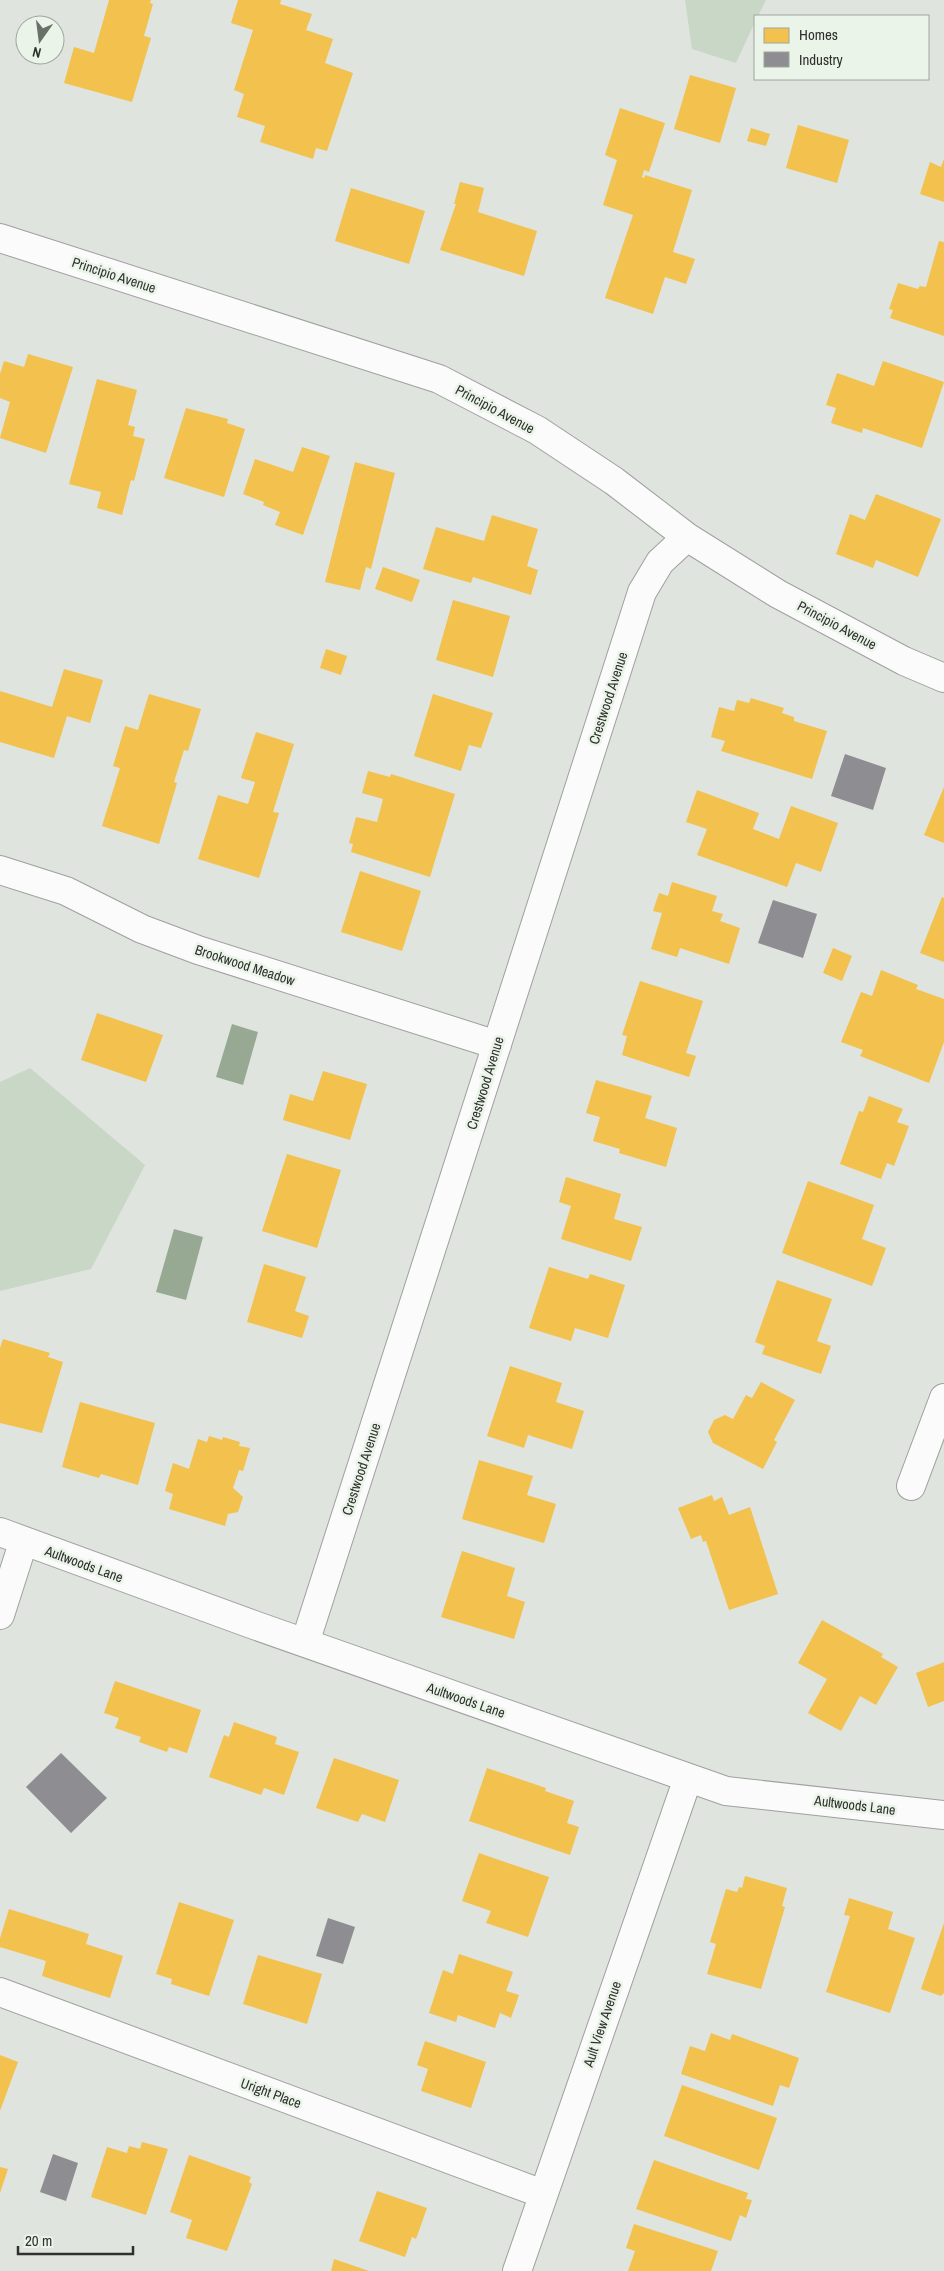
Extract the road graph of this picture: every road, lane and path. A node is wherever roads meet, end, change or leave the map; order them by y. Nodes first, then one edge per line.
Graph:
1 (0, 238) edge
2 (687, 537) junction
3 (944, 678) edge
4 (0, 870) edge
5 (497, 1045) junction
6 (944, 1398) edge
7 (911, 1486) dead end
8 (12, 1537) edge
9 (0, 1615) edge
10 (305, 1643) junction
11 (688, 1778) junction
12 (944, 1815) edge
13 (0, 1992) edge
14 (543, 2194) junction
15 (517, 2271) edge

1 - 2 street, Principio Avenue
2 - 3 street, Principio Avenue
2 - 5 street, Crestwood Avenue
4 - 5 street, Brookwood Meadow
5 - 10 street, Crestwood Avenue
6 - 7 street
8 - 9 street
8 - 10 street, Aultwoods Lane
10 - 11 street, Aultwoods Lane
11 - 12 street, Aultwoods Lane
11 - 14 street, Ault View Avenue
13 - 14 street, Uright Place
14 - 15 street, Ault View Avenue

